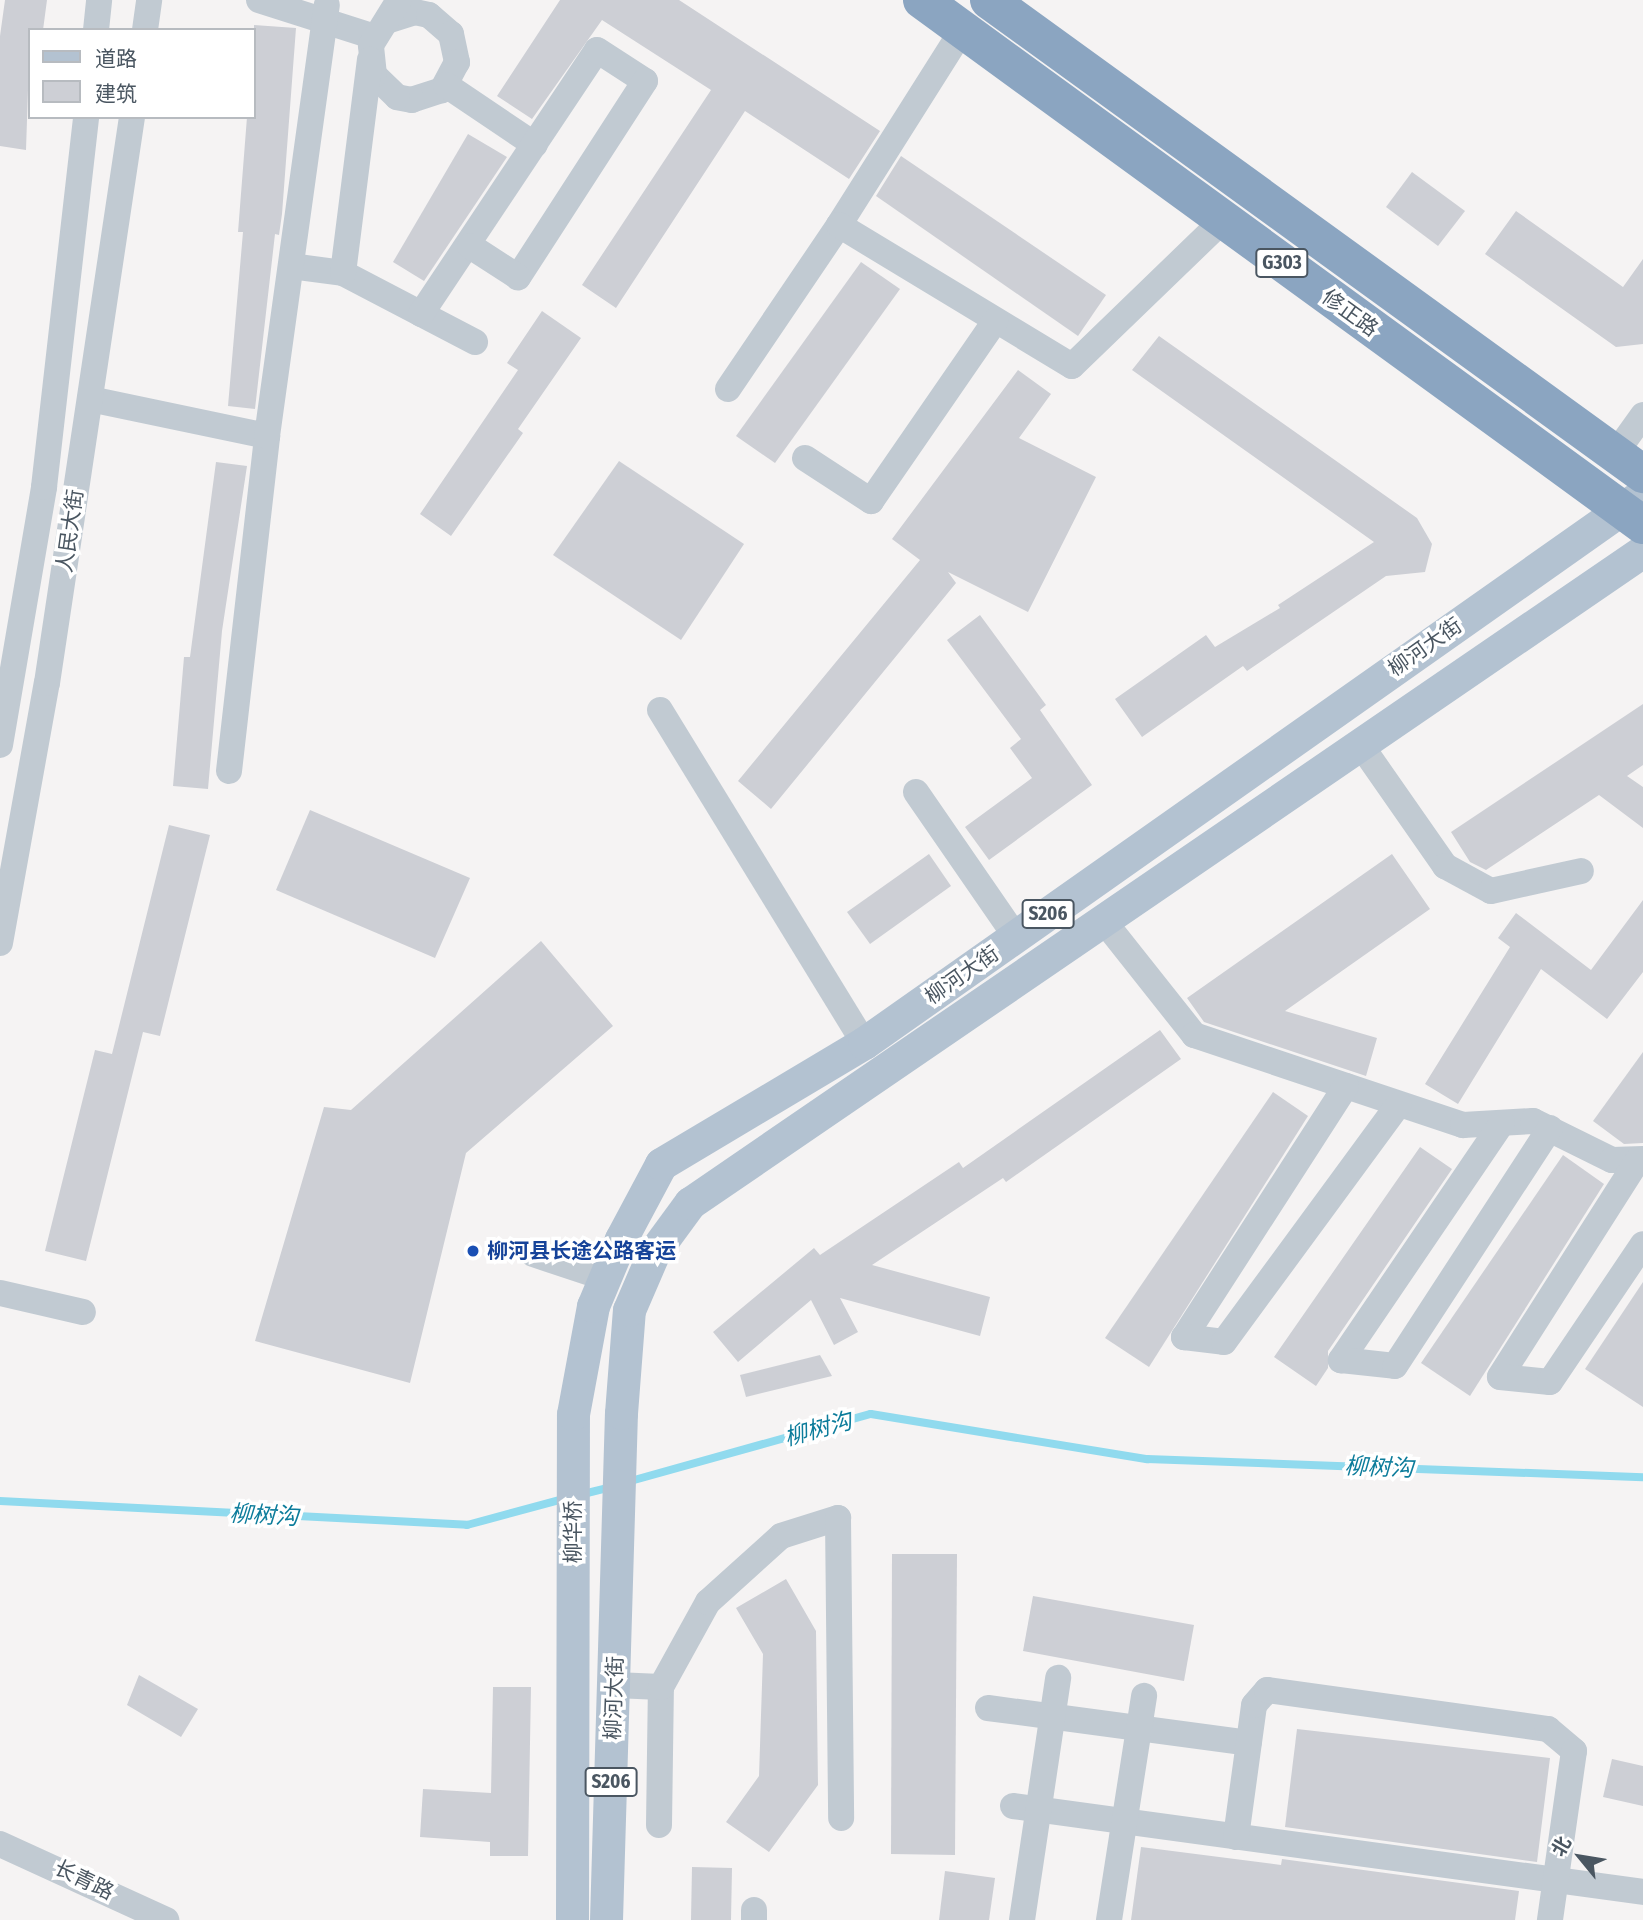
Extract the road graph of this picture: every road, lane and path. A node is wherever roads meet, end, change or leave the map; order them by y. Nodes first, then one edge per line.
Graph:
1 (99, 0) edge
2 (149, 0) edge
3 (259, 0) edge
4 (922, 0) edge
5 (989, 0) edge
6 (326, 13) junction
7 (96, 28) edge
8 (145, 28) edge
9 (383, 29) edge
10 (963, 29) junction
11 (446, 85) junction
12 (86, 119) edge
13 (132, 119) edge
14 (534, 145) junction
15 (1223, 220) junction
16 (839, 225) junction
17 (470, 246) junction
18 (291, 266) junction
19 (343, 273) junction
20 (421, 314) junction
21 (995, 321) junction
22 (475, 342) dead end
23 (728, 389) dead end
24 (90, 399) junction
25 (1643, 415) edge
26 (267, 436) junction
27 (806, 458) dead end
28 (1629, 464) edge
29 (1635, 509) edge
30 (1643, 551) edge
31 (6, 687) edge
32 (660, 710) dead end
33 (1360, 744) junction
34 (0, 745) edge
35 (229, 771) dead end
36 (916, 792) dead end
37 (1581, 871) dead end
38 (1103, 920) junction
39 (1016, 937) junction
40 (0, 943) edge
41 (864, 1043) junction
42 (1346, 1086) junction
43 (1399, 1104) junction
44 (1502, 1123) junction
45 (1550, 1128) junction
46 (1641, 1160) edge
47 (1643, 1244) edge
48 (533, 1254) dead end
49 (605, 1278) junction
50 (0, 1293) edge
51 (83, 1312) dead end
52 (573, 1414) joint
53 (573, 1651) joint
54 (1058, 1678) dead end
55 (615, 1685) junction
56 (661, 1687) junction
57 (1144, 1696) dead end
58 (988, 1708) dead end
59 (1052, 1717) junction
60 (1139, 1728) junction
61 (1249, 1743) junction
62 (1026, 1808) junction
63 (841, 1818) dead end
64 (1125, 1822) junction
65 (659, 1825) dead end
66 (1236, 1837) junction
67 (0, 1844) edge
68 (1555, 1882) junction
69 (1643, 1892) edge
70 (166, 1920) edge
71 (572, 1920) edge
72 (607, 1920) edge
73 (1022, 1920) edge
74 (1109, 1920) edge
75 (1550, 1920) edge

1 - 7 street
2 - 8 street
3 - 6 street
4 - 10 highway, 修正路 / G303
5 - 28 highway, 修正路 / G303
6 - 9 street
6 - 18 street
9 - 11 street
9 - 11 street
9 - 19 street
10 - 15 highway, 修正路 / G303
10 - 16 street
11 - 14 street
12 - 31 street, 人民大街
13 - 24 street, 人民大街
14 - 17 street
14 - 17 street
15 - 21 street
15 - 29 highway, 修正路 / G303
16 - 21 street
16 - 23 street
17 - 20 street
18 - 19 street
18 - 26 street
19 - 20 street
20 - 22 street
21 - 27 street
24 - 26 street
24 - 40 street, 人民大街
25 - 28 street
26 - 35 street
29 - 39 main road, 柳河大街 / S206
30 - 33 main road, 柳河大街 / S206
31 - 34 street, 人民大街
32 - 41 street
33 - 37 street
33 - 38 main road, 柳河大街 / S206
36 - 39 street
38 - 42 street
38 - 55 main road, 柳河大街 / S206
39 - 41 main road, 柳河大街 / S206
41 - 49 main road, 柳河大街 / S206
42 - 43 street
42 - 43 street
43 - 44 street
44 - 45 street
44 - 45 street
45 - 46 street
46 - 47 street
48 - 49 street
49 - 52 main road, 柳河大街 / S206
50 - 51 street
52 - 53 main road, 柳华桥 / S206
53 - 71 main road, 柳河大街 / S206
54 - 59 street
55 - 56 street
55 - 72 main road, 柳河大街 / S206
56 - 63 street
56 - 65 street
57 - 60 street
58 - 59 street
59 - 60 street
59 - 62 street
60 - 61 street
60 - 64 street
61 - 66 street
61 - 68 street
62 - 64 street
62 - 73 street
64 - 66 street
64 - 74 street
66 - 68 street
67 - 70 street, 长青路
68 - 69 street
68 - 75 street

